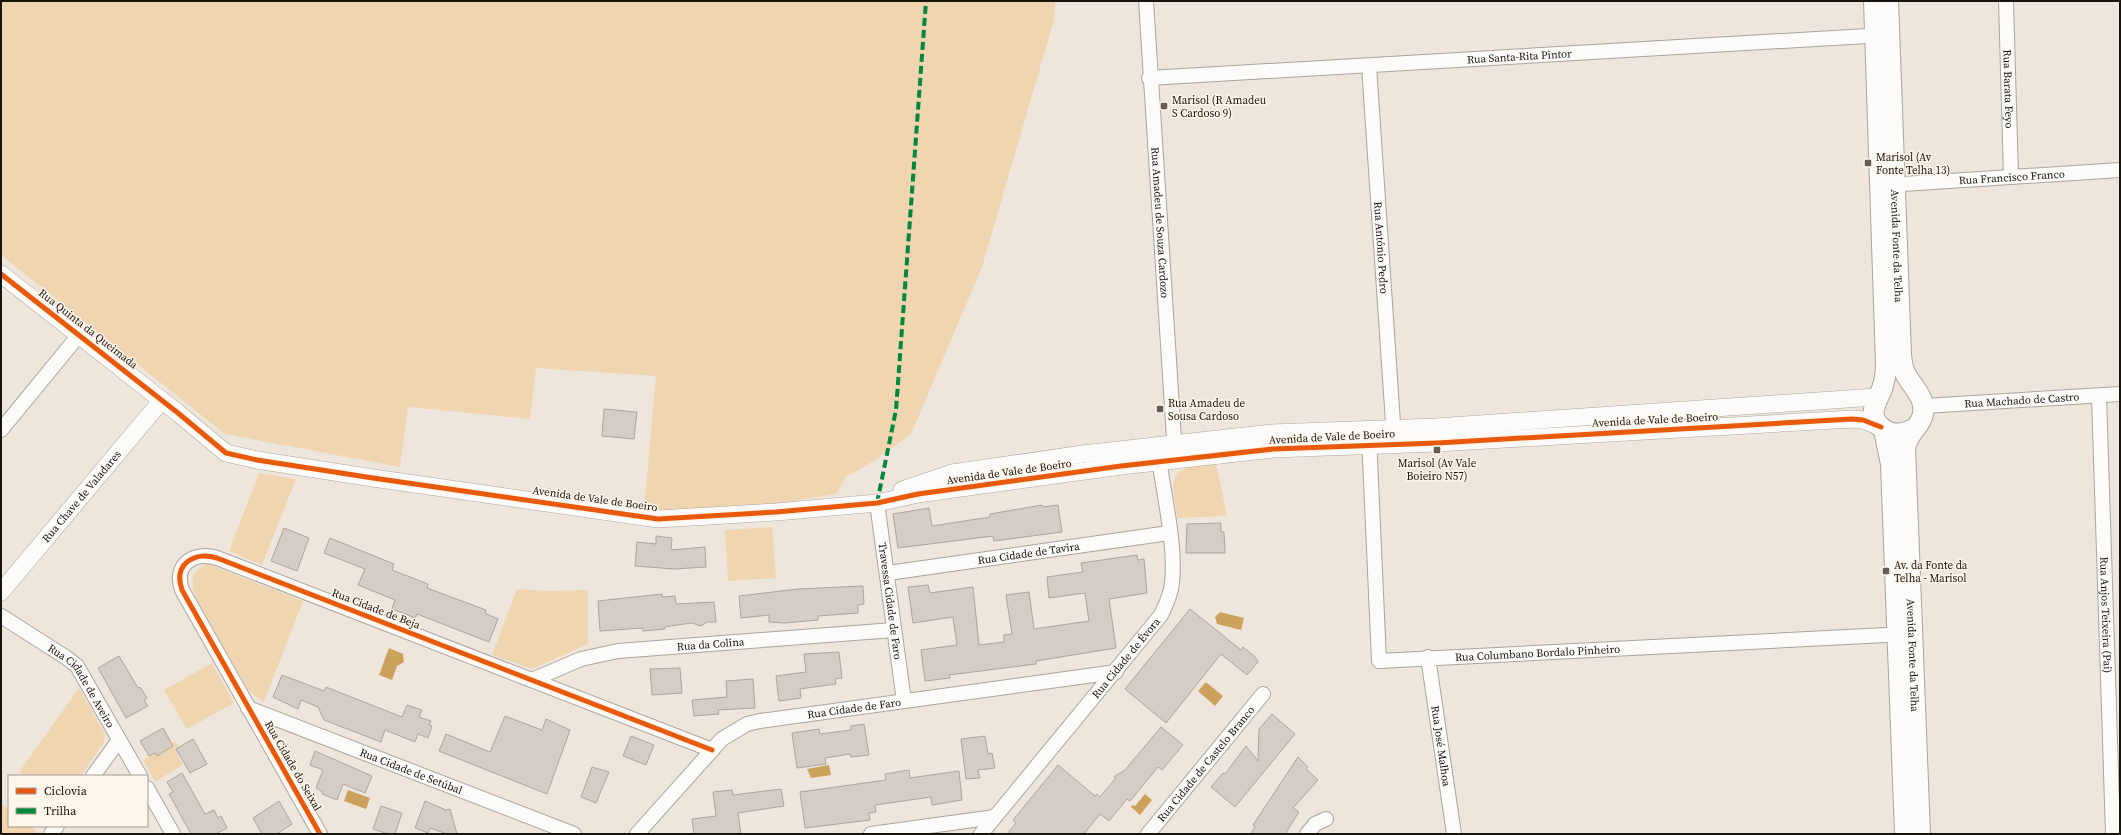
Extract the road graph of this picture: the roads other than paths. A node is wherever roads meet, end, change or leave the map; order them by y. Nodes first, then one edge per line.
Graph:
1 (1146, 1) edge
2 (1874, 1) edge
3 (1888, 1) edge
4 (2006, 1) edge
5 (1882, 35) junction
6 (1369, 66) junction
7 (1150, 78) junction
8 (2120, 170) edge
9 (2011, 177) junction
10 (1888, 185) junction
11 (1, 274) edge
12 (79, 335) junction
13 (1878, 394) junction
14 (2120, 394) edge
15 (2099, 396) junction
16 (1920, 399) junction
17 (162, 400) junction
18 (3, 422) edge
19 (1883, 428) junction
20 (1912, 430) junction
21 (1393, 437) junction
22 (1369, 438) junction
23 (1167, 453) junction
24 (877, 503) junction
25 (1169, 534) junction
26 (888, 573) junction
27 (1, 592) edge
28 (1, 616) edge
29 (894, 630) junction
30 (1905, 634) junction
31 (1428, 657) junction
32 (1116, 672) junction
33 (532, 680) junction
34 (1263, 694) dead end
35 (904, 701) junction
36 (248, 708) junction
37 (119, 740) junction
38 (2115, 745) edge
39 (712, 750) junction
40 (94, 775) edge
41 (139, 775) edge
42 (148, 790) edge
43 (995, 817) junction
44 (1326, 819) dead end
45 (174, 834) edge
46 (320, 834) edge
47 (574, 834) edge
48 (637, 834) edge
49 (871, 834) edge
50 (981, 834) edge
51 (1148, 834) edge
52 (1307, 834) edge
53 (1454, 834) edge
54 (1905, 834) edge
55 (1920, 834) edge
56 (2113, 834) edge

1 - 7 street, Rua Amadeu de Souza Cardozo
2 - 5 main road, Avenida Fonte da Telha
3 - 5 main road, Avenida Fonte da Telha
4 - 9 street, Rua Barata Feyo
5 - 6 street, Rua Santa-Rita Pintor
5 - 10 main road, Avenida Fonte da Telha
6 - 7 street, Rua Santa-Rita Pintor
6 - 21 street, Rua António Pedro
7 - 23 street, Rua Amadeu de Souza Cardozo
8 - 9 street, Rua Francisco Franco
9 - 10 street, Rua Francisco Franco
10 - 13 main road, Avenida Fonte da Telha
10 - 16 main road, Avenida Fonte da Telha
11 - 12 street, Rua Quinta da Queimada
12 - 17 street, Rua Quinta da Queimada
12 - 18 street
13 - 16 main road
13 - 19 main road, Avenida Fonte da Telha
13 - 21 street, Avenida de Vale de Boeiro
14 - 15 street, Rua Machado de Castro
15 - 16 street, Rua Machado de Castro
15 - 38 street, Rua Anjos Teixeira (Pai)
16 - 20 main road, Avenida Fonte da Telha
17 - 24 street, Avenida de Vale de Boeiro
17 - 27 street, Rua Chave de Valadares
19 - 20 main road
19 - 21 street, Avenida de Vale de Boeiro
19 - 30 main road, Avenida Fonte da Telha
20 - 30 main road, Avenida Fonte da Telha
21 - 22 street, Avenida de Vale de Boeiro
22 - 23 street, Avenida de Vale de Boeiro
22 - 31 street, Rua Columbano Bordalo Pinheiro
23 - 24 street, Avenida de Vale de Boeiro
23 - 25 street, Rua Cidade de Évora
24 - 26 street, Travessa Cidade de Faro
25 - 26 street, Rua Cidade de Tavira
25 - 32 street, Rua Cidade de Évora
26 - 29 street, Travessa Cidade de Faro
28 - 37 street, Rua Cidade de Aveiro
29 - 33 street, Rua da Colina
29 - 35 street, Travessa Cidade de Faro
30 - 31 street, Rua Columbano Bordalo Pinheiro
30 - 54 main road, Avenida Fonte da Telha
30 - 55 main road, Avenida Fonte da Telha
31 - 53 street, Rua José Malhoa
32 - 35 street, Rua Cidade de Faro
32 - 43 street, Rua Cidade de Évora
33 - 36 street, Rua Cidade de Beja
33 - 39 street, Rua Cidade de Beja
34 - 51 street, Rua Cidade de Castelo Branco
35 - 39 street, Rua Cidade de Faro
36 - 46 street, Rua Cidade do Seixal
36 - 47 street, Rua Cidade de Setúbal
37 - 40 street
37 - 41 street, Rua Cidade de Aveiro
38 - 56 street, Rua Anjos Teixeira (Pai)
39 - 48 street, Rua Cidade de Faro
42 - 45 street
43 - 49 street
43 - 50 street, Rua Cidade de Évora
44 - 52 street

